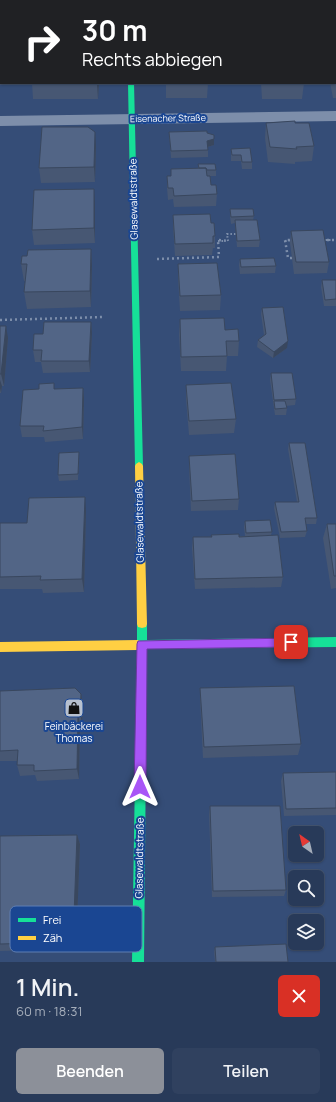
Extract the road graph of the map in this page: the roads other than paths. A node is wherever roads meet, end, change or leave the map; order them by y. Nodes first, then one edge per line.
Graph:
1 (131, 84) edge
2 (336, 116) edge
3 (132, 119) junction
4 (0, 121) edge
5 (336, 642) edge
6 (142, 644) junction
7 (0, 647) edge
8 (139, 906) edge
9 (138, 952) edge
10 (138, 962) edge

1 - 3 street, Glasewaldtstraße
2 - 3 street, Eisenacher Straße
3 - 4 street, Eisenacher Straße
3 - 6 street, Glasewaldtstraße
5 - 6 street
6 - 7 street
6 - 8 street, Glasewaldtstraße
9 - 10 street, Glasewaldtstraße

